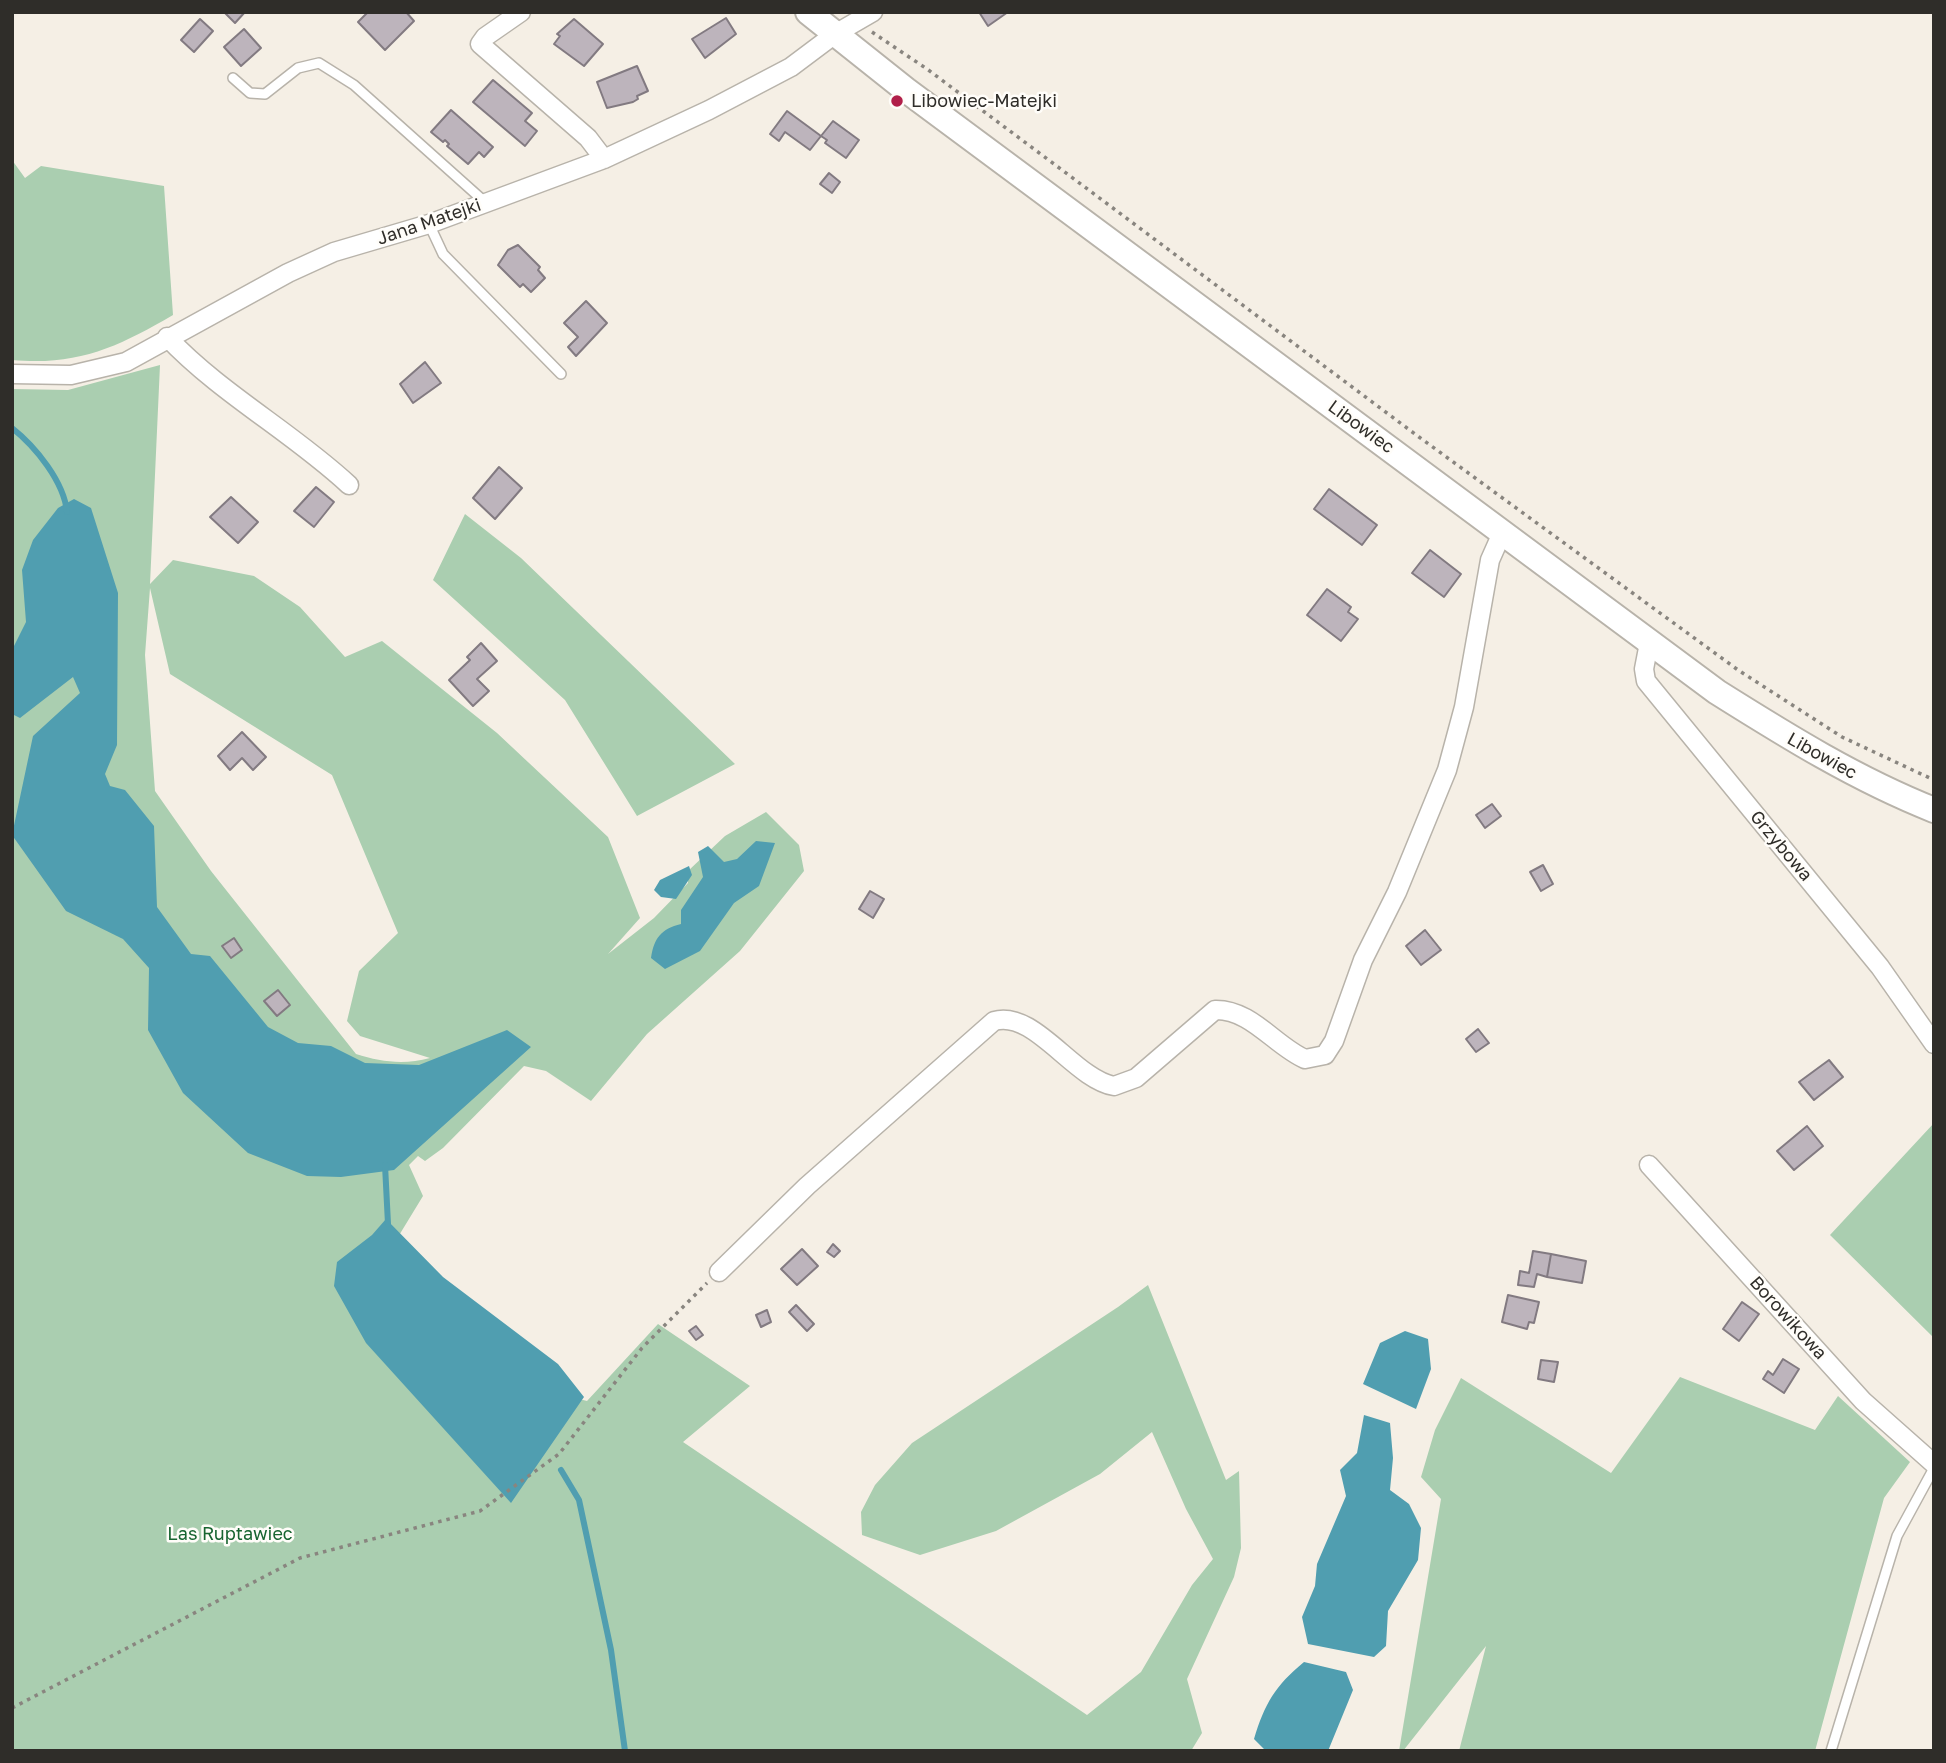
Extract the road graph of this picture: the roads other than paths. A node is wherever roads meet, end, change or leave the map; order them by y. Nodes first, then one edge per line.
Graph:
1 (521, 12) edge
2 (808, 12) edge
3 (873, 12) edge
4 (846, 28) junction
5 (233, 78) dead end
6 (604, 159) junction
7 (486, 203) junction
8 (429, 224) junction
9 (167, 337) junction
10 (561, 373) dead end
11 (12, 374) edge
12 (349, 485) dead end
13 (1502, 533) junction
14 (1649, 643) junction
15 (1934, 810) edge
16 (1934, 1044) edge
17 (1649, 1166) dead end
18 (719, 1272) road end
19 (1934, 1466) edge
20 (1831, 1751) edge

1 - 6 street
2 - 4 street, Libowiec
3 - 4 street, Jana Matejki
4 - 6 street, Jana Matejki
4 - 13 street, Libowiec
5 - 7 lane
6 - 7 street, Jana Matejki
7 - 8 street, Jana Matejki
8 - 9 street, Jana Matejki
8 - 10 lane
9 - 11 street, Jana Matejki
9 - 12 street
13 - 14 street, Libowiec
13 - 18 street
14 - 15 street, Libowiec
14 - 16 street, Grzybowa
17 - 19 street, Borowikowa
19 - 20 lane

